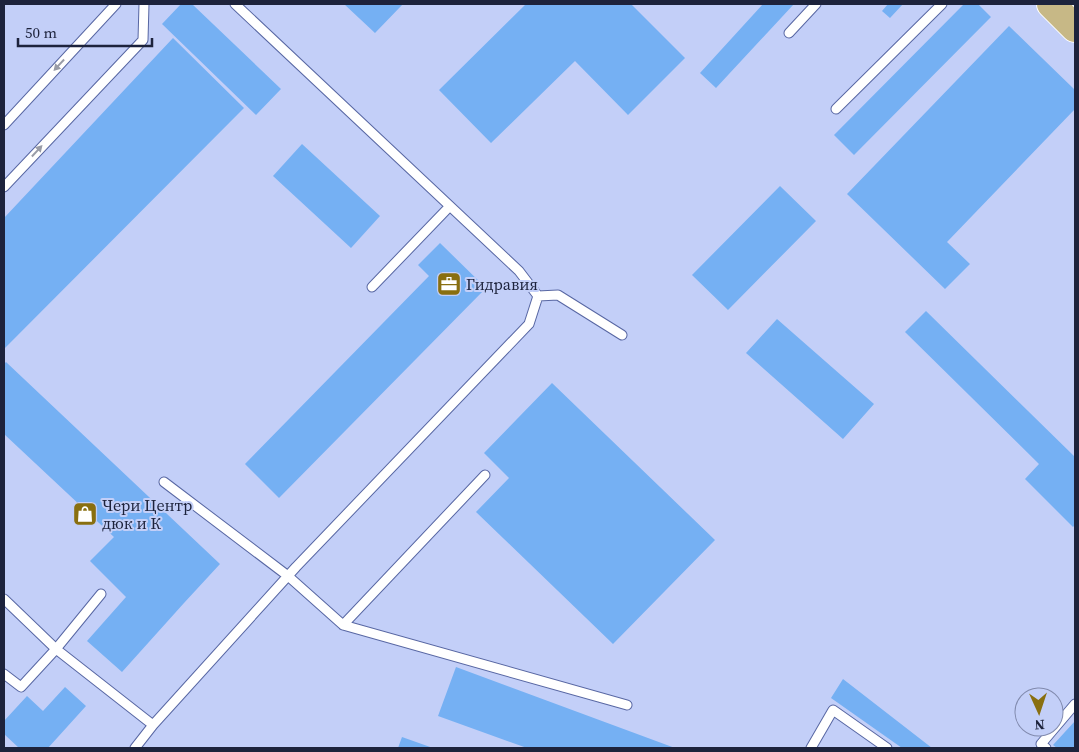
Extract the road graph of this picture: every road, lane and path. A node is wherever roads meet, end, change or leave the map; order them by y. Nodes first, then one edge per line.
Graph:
1 (116, 4) edge
2 (144, 4) edge
3 (234, 4) edge
4 (816, 4) edge
5 (942, 4) edge
6 (1051, 4) edge
7 (1075, 28) edge
8 (789, 33) dead end
9 (836, 108) dead end
10 (4, 125) edge
11 (4, 187) edge
12 (450, 206) junction
13 (372, 287) dead end
14 (538, 296) junction
15 (622, 335) dead end
16 (485, 475) dead end
17 (164, 482) dead end
18 (288, 576) junction
19 (100, 594) dead end
20 (4, 599) edge
21 (343, 625) junction
22 (56, 649) junction
23 (4, 674) edge
24 (1075, 704) edge
25 (627, 705) dead end
26 (153, 725) junction
27 (135, 748) edge
28 (812, 748) edge
29 (887, 748) edge
30 (1046, 748) edge

1 -> 10 lane
11 -> 2 lane
3 - 12 lane
4 - 8 lane
5 - 9 lane
6 - 7 main road
12 - 13 lane
12 - 14 lane
14 - 15 lane
14 - 18 lane
16 - 21 lane
17 - 18 lane
18 - 21 lane
18 - 26 lane
19 - 22 lane
20 - 22 lane
21 - 25 lane
22 - 23 lane
22 - 26 lane
24 - 30 lane
26 - 27 lane
28 - 29 lane

